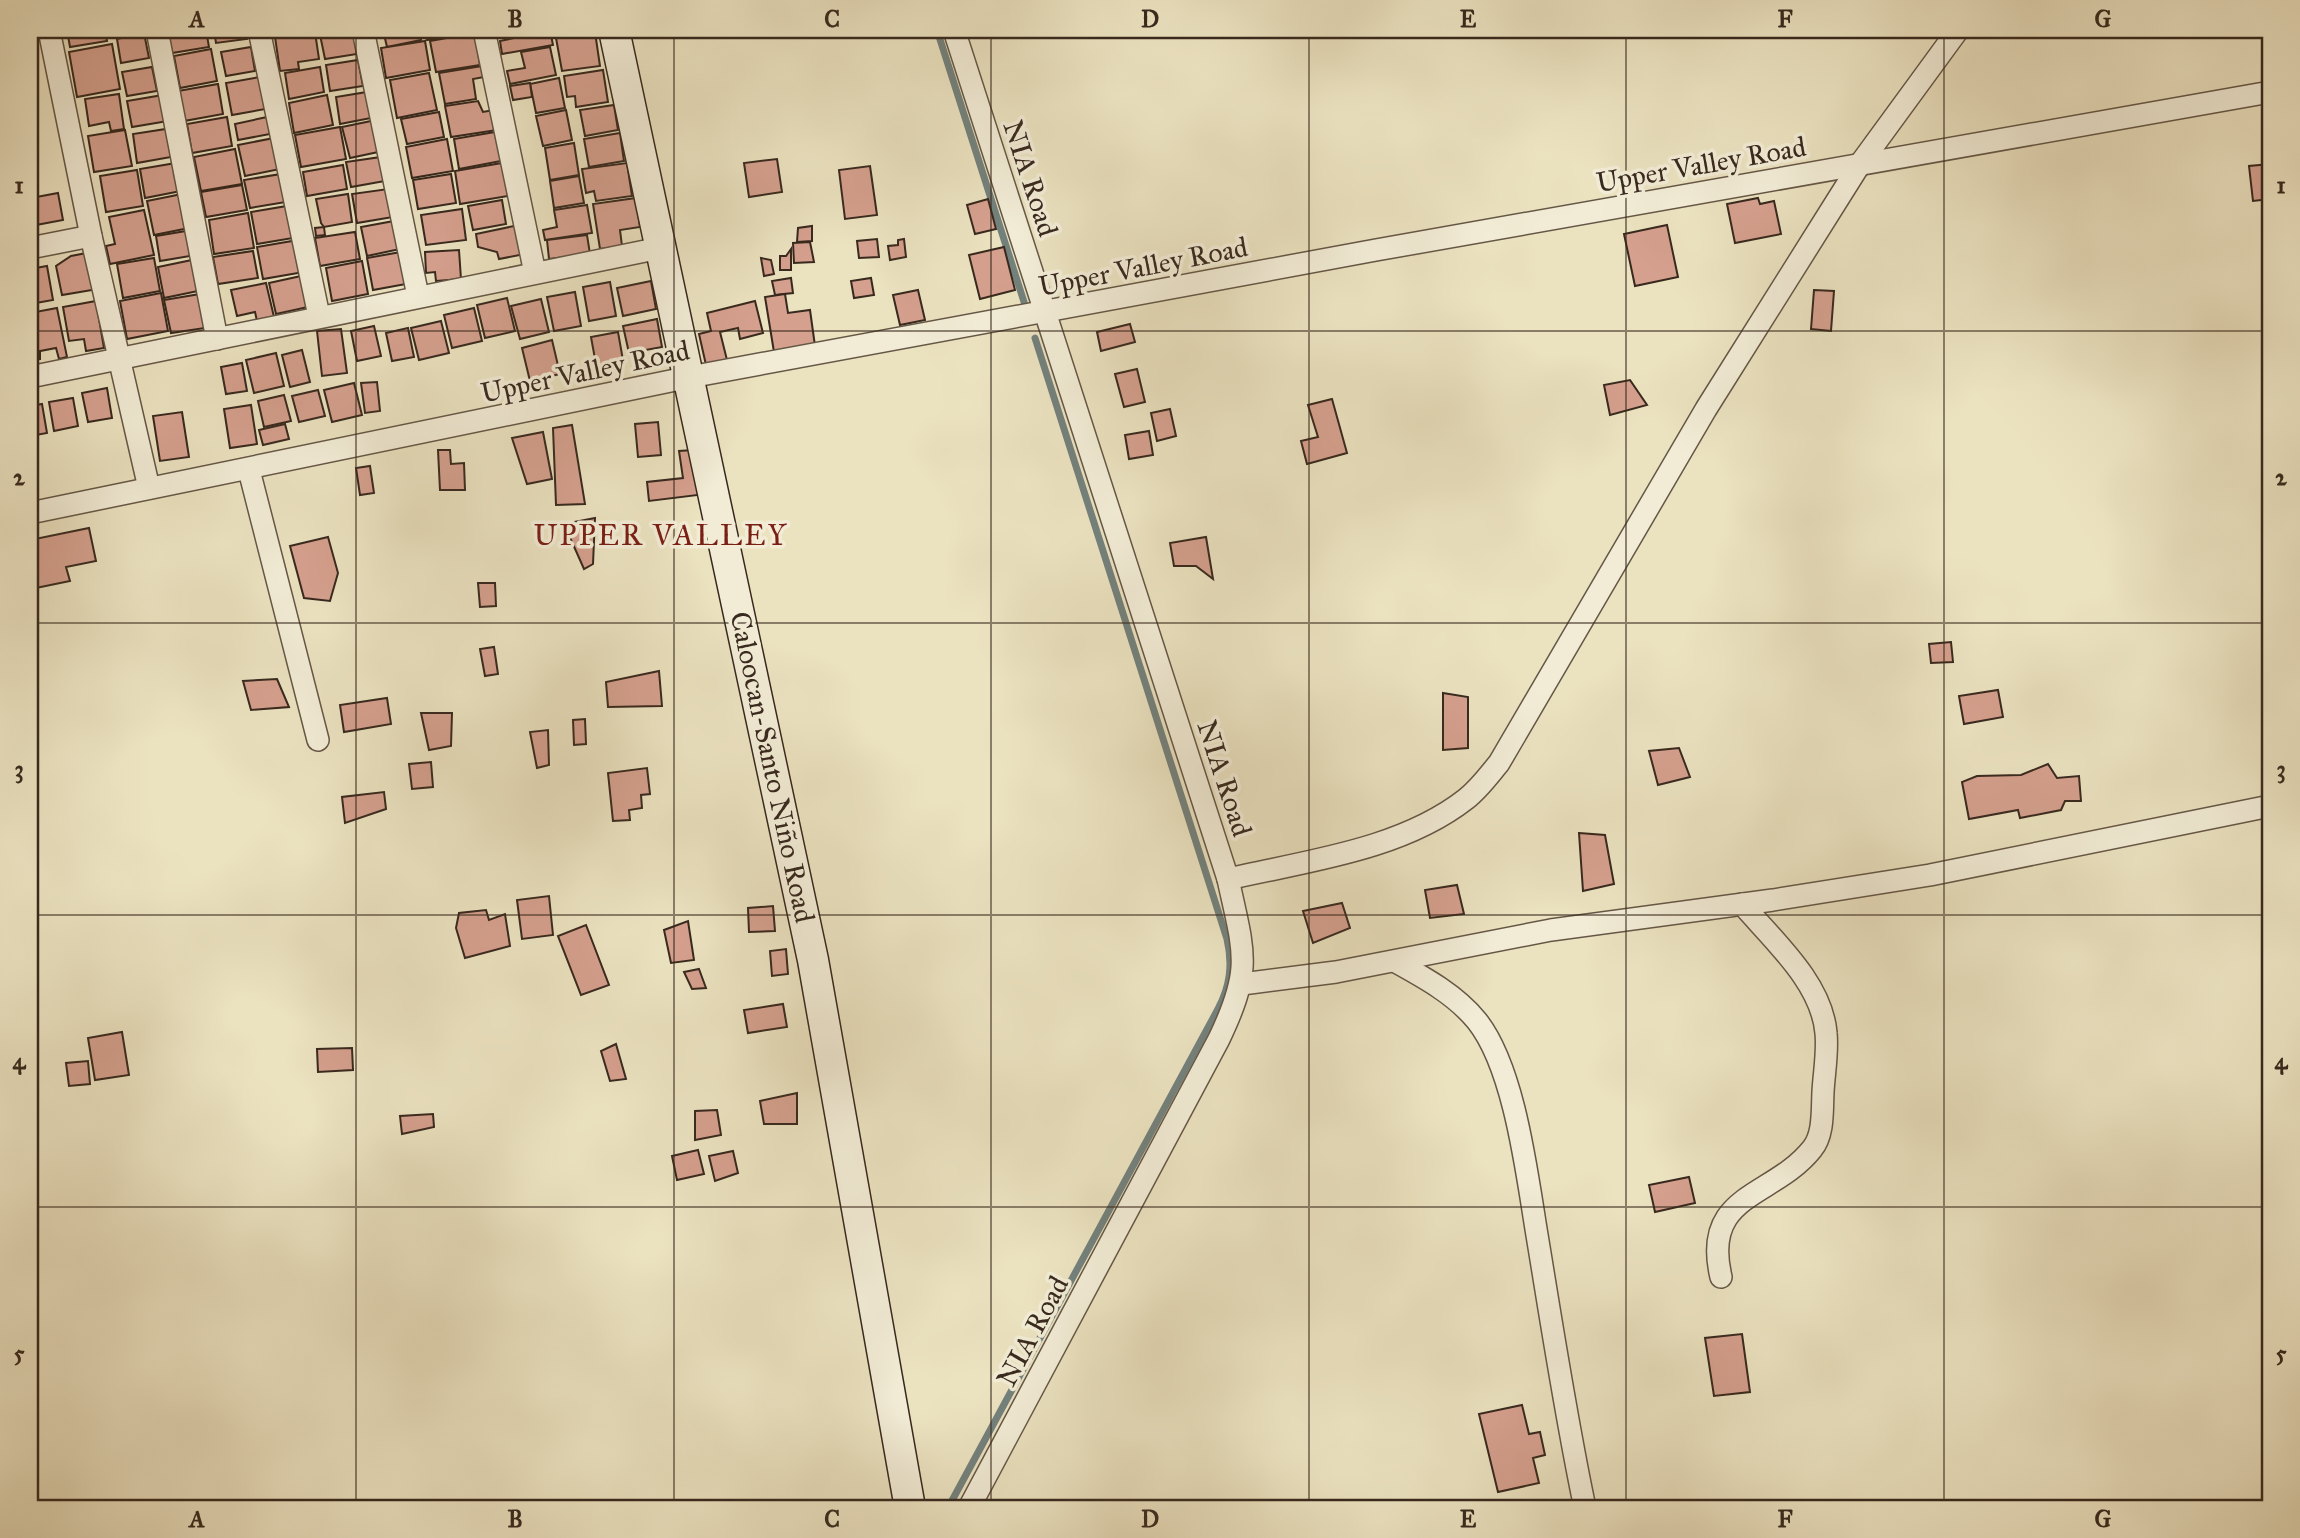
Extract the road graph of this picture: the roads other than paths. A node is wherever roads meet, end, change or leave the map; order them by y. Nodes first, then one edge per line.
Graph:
1 (49, 30) edge
2 (157, 30) edge
3 (259, 30) edge
4 (363, 30) edge
5 (484, 30) edge
6 (614, 30) edge
7 (954, 30) edge
8 (1958, 30) edge
9 (2270, 92) edge
10 (1860, 164) junction
11 (91, 236) junction
12 (30, 248) edge
13 (660, 248) junction
14 (535, 273) junction
15 (418, 296) junction
16 (1045, 313) junction
17 (319, 316) junction
18 (217, 339) junction
19 (119, 359) junction
20 (30, 377) edge
21 (690, 377) junction
22 (249, 470) junction
23 (149, 488) junction
24 (30, 513) edge
25 (318, 740) dead end
26 (2270, 806) edge
27 (1228, 879) junction
28 (1742, 904) junction
29 (1396, 961) junction
30 (1242, 984) junction
31 (1721, 1277) dead end
32 (910, 1508) edge
33 (969, 1508) edge
34 (1585, 1508) edge

1 - 11 street
2 - 18 street
3 - 17 street
4 - 15 street
5 - 14 street
6 - 13 street, Caloocan-Santo Niño Road
7 - 16 street, NIA Road
8 - 10 street
9 - 10 street, Upper Valley Road
10 - 16 street, Upper Valley Road
10 - 27 street
11 - 12 street
11 - 19 street
13 - 14 street
13 - 21 street, Caloocan-Santo Niño Road
14 - 15 street
15 - 17 street
16 - 21 street, Upper Valley Road
16 - 27 street, NIA Road
17 - 18 street
18 - 19 street
19 - 20 street
19 - 23 street
21 - 22 street, Upper Valley Road
21 - 32 street, Caloocan-Santo Niño Road
22 - 23 street, Upper Valley Road
22 - 25 street
23 - 24 street, Upper Valley Road
26 - 28 street
27 - 30 street, NIA Road
28 - 29 street
28 - 31 street
29 - 30 street
29 - 34 street
30 - 33 street, NIA Road

